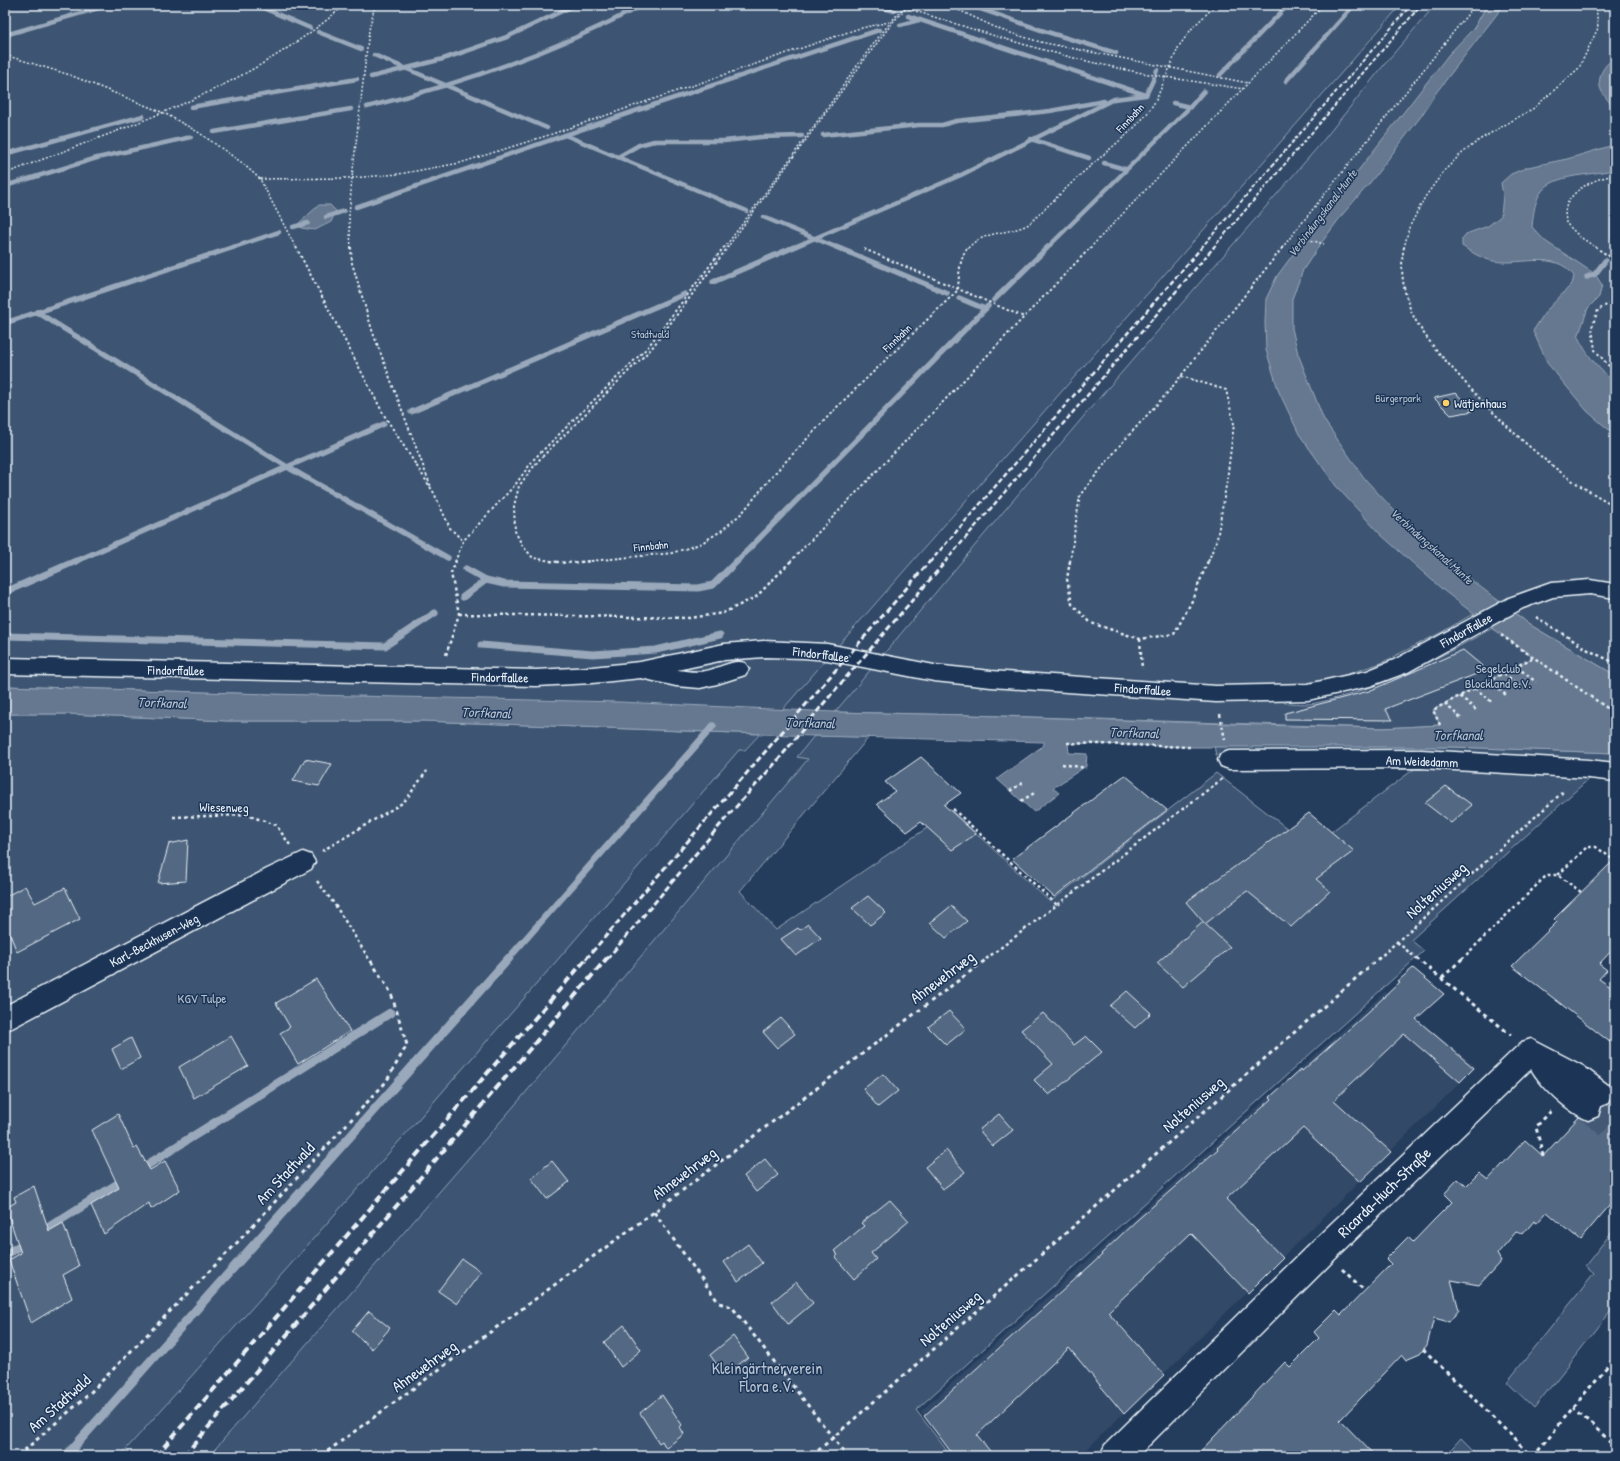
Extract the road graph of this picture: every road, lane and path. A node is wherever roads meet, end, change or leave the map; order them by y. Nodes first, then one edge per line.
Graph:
1 (344, 5) edge
2 (375, 5) edge
3 (897, 5) edge
4 (948, 5) edge
5 (1216, 5) edge
6 (1324, 5) edge
7 (1476, 5) edge
8 (1596, 5) edge
9 (906, 6) edge
10 (890, 22) junction
11 (5, 55) edge
12 (1170, 67) junction
13 (1165, 77) junction
14 (1249, 83) junction
15 (1243, 89) junction
16 (164, 113) junction
17 (5, 174) edge
18 (1615, 176) edge
19 (352, 178) junction
20 (260, 179) junction
21 (1300, 237) dead end
22 (1324, 244) dead end
23 (864, 249) dead end
24 (1615, 260) edge
25 (958, 290) junction
26 (1615, 300) edge
27 (1024, 318) junction
28 (1615, 373) edge
29 (1181, 376) junction
30 (434, 493) junction
31 (1615, 506) edge
32 (463, 541) junction
33 (1615, 591) edge
34 (459, 614) junction
35 (1533, 616) dead end
36 (1498, 632) dead end
37 (1140, 639) junction
38 (1141, 653) dead end
39 (1534, 657) junction
40 (1615, 663) edge
41 (5, 666) edge
42 (1517, 667) junction
43 (738, 669) dead end
44 (640, 670) junction
45 (1504, 674) junction
46 (439, 676) junction
47 (1490, 681) junction
48 (1536, 682) dead end
49 (1475, 688) junction
50 (1522, 688) dead end
51 (1460, 696) junction
52 (1507, 696) dead end
53 (1493, 703) dead end
54 (1445, 704) junction
55 (1478, 711) dead end
56 (1220, 712) dead end
57 (1612, 712) dead end
58 (1461, 718) dead end
59 (1440, 725) dead end
60 (1067, 743) dead end
61 (1190, 747) dead end
62 (1228, 753) junction
63 (1062, 764) dead end
64 (1086, 768) dead end
65 (1589, 769) junction
66 (427, 771) dead end
67 (1615, 772) edge
68 (1024, 782) dead end
69 (1010, 791) dead end
70 (1036, 792) dead end
71 (1021, 801) dead end
72 (953, 809) dead end
73 (173, 817) dead end
74 (1614, 860) edge
75 (303, 862) junction
76 (1558, 875) junction
77 (1582, 892) dead end
78 (1057, 905) junction
79 (1397, 942) junction
80 (1442, 978) junction
81 (5, 1019) edge
82 (1531, 1051) junction
83 (1585, 1098) joint
84 (1543, 1156) dead end
85 (654, 1212) junction
86 (1424, 1349) dead end
87 (1615, 1357) edge
88 (1573, 1408) junction
89 (833, 1437) junction
90 (1615, 1446) edge
91 (18, 1456) edge
92 (321, 1456) edge
93 (812, 1456) edge
94 (848, 1456) edge
95 (1116, 1456) edge
96 (1532, 1456) edge

1 - 16 path
2 - 19 path
3 - 9 path
4 - 12 path
5 - 12 path, Finnbahn
6 - 14 path
7 - 29 path
8 - 31 path
9 - 10 path
9 - 13 path
9 - 25 path, Finnbahn
10 - 19 path
10 - 32 path
11 - 16 path
12 - 13 path, Finnbahn
12 - 14 path
13 - 15 path
13 - 25 path, Finnbahn
14 - 15 path
15 - 27 path
16 - 17 path
16 - 20 path
18 - 24 path
19 - 20 path
19 - 30 path
20 - 30 path
21 - 22 path
23 - 25 path
25 - 27 path
26 - 28 path
27 - 34 path
29 - 37 path
29 - 37 path
30 - 32 path
32 - 34 path
33 - 44 street, Findorffallee
34 - 46 path
35 - 40 path
36 - 39 path
37 - 38 path
39 - 42 path
39 - 57 path
41 - 46 street, Findorffallee
42 - 45 path
42 - 48 path
43 - 44 street
44 - 46 street, Findorffallee
45 - 47 path
45 - 50 path
47 - 49 path
47 - 52 path
49 - 51 path
49 - 53 path
51 - 54 path
51 - 55 path
54 - 58 path
54 - 59 path
56 - 62 path
60 - 61 path
62 - 65 street, Am Weidedamm
62 - 78 path, Ahnewehrweg
63 - 64 path
65 - 67 street, Am Weidedamm
65 - 79 path, Nolteniusweg
66 - 75 path
68 - 69 path
70 - 71 path
72 - 78 path
73 - 75 path, Wiesenweg
74 - 76 path
75 - 81 street, Karl-Beckhusen-Weg
75 - 91 path, Am Stadtwald
76 - 77 path
76 - 80 path
78 - 85 path, Ahnewehrweg
79 - 80 path
79 - 89 path, Nolteniusweg
80 - 82 path
82 - 83 street
82 - 95 street, Ricarda-Huch-Straße
83 - 84 path
85 - 89 path
85 - 92 path, Ahnewehrweg
86 - 96 path
87 - 88 path
88 - 90 path
88 - 96 path
89 - 93 path, Nolteniusweg
89 - 94 path

